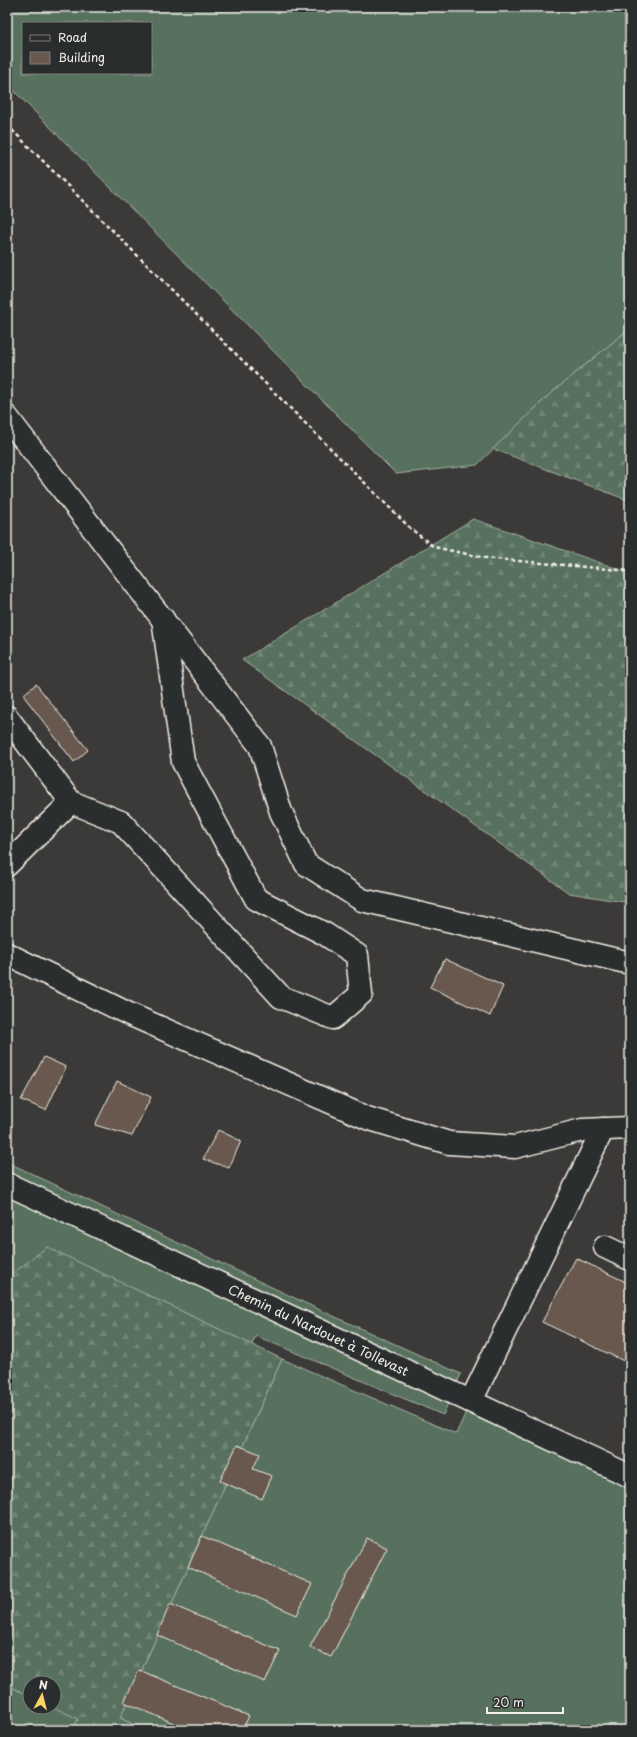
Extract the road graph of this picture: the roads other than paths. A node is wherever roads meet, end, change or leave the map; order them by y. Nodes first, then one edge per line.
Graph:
1 (7, 417) edge
2 (163, 619) junction
3 (7, 717) edge
4 (71, 802) junction
5 (7, 865) edge
6 (7, 954) edge
7 (630, 963) edge
8 (630, 1128) edge
9 (603, 1129) junction
10 (7, 1184) edge
11 (605, 1247) dead end
12 (630, 1259) edge
13 (471, 1401) junction
14 (630, 1476) edge

1 - 2 street
2 - 4 street
2 - 7 street
3 - 4 street
4 - 5 street
6 - 9 street
8 - 9 street
9 - 13 street
10 - 13 street, Chemin du Nardouet à Tollevast
11 - 12 street
13 - 14 street, Chemin du Nardouet à Tollevast

